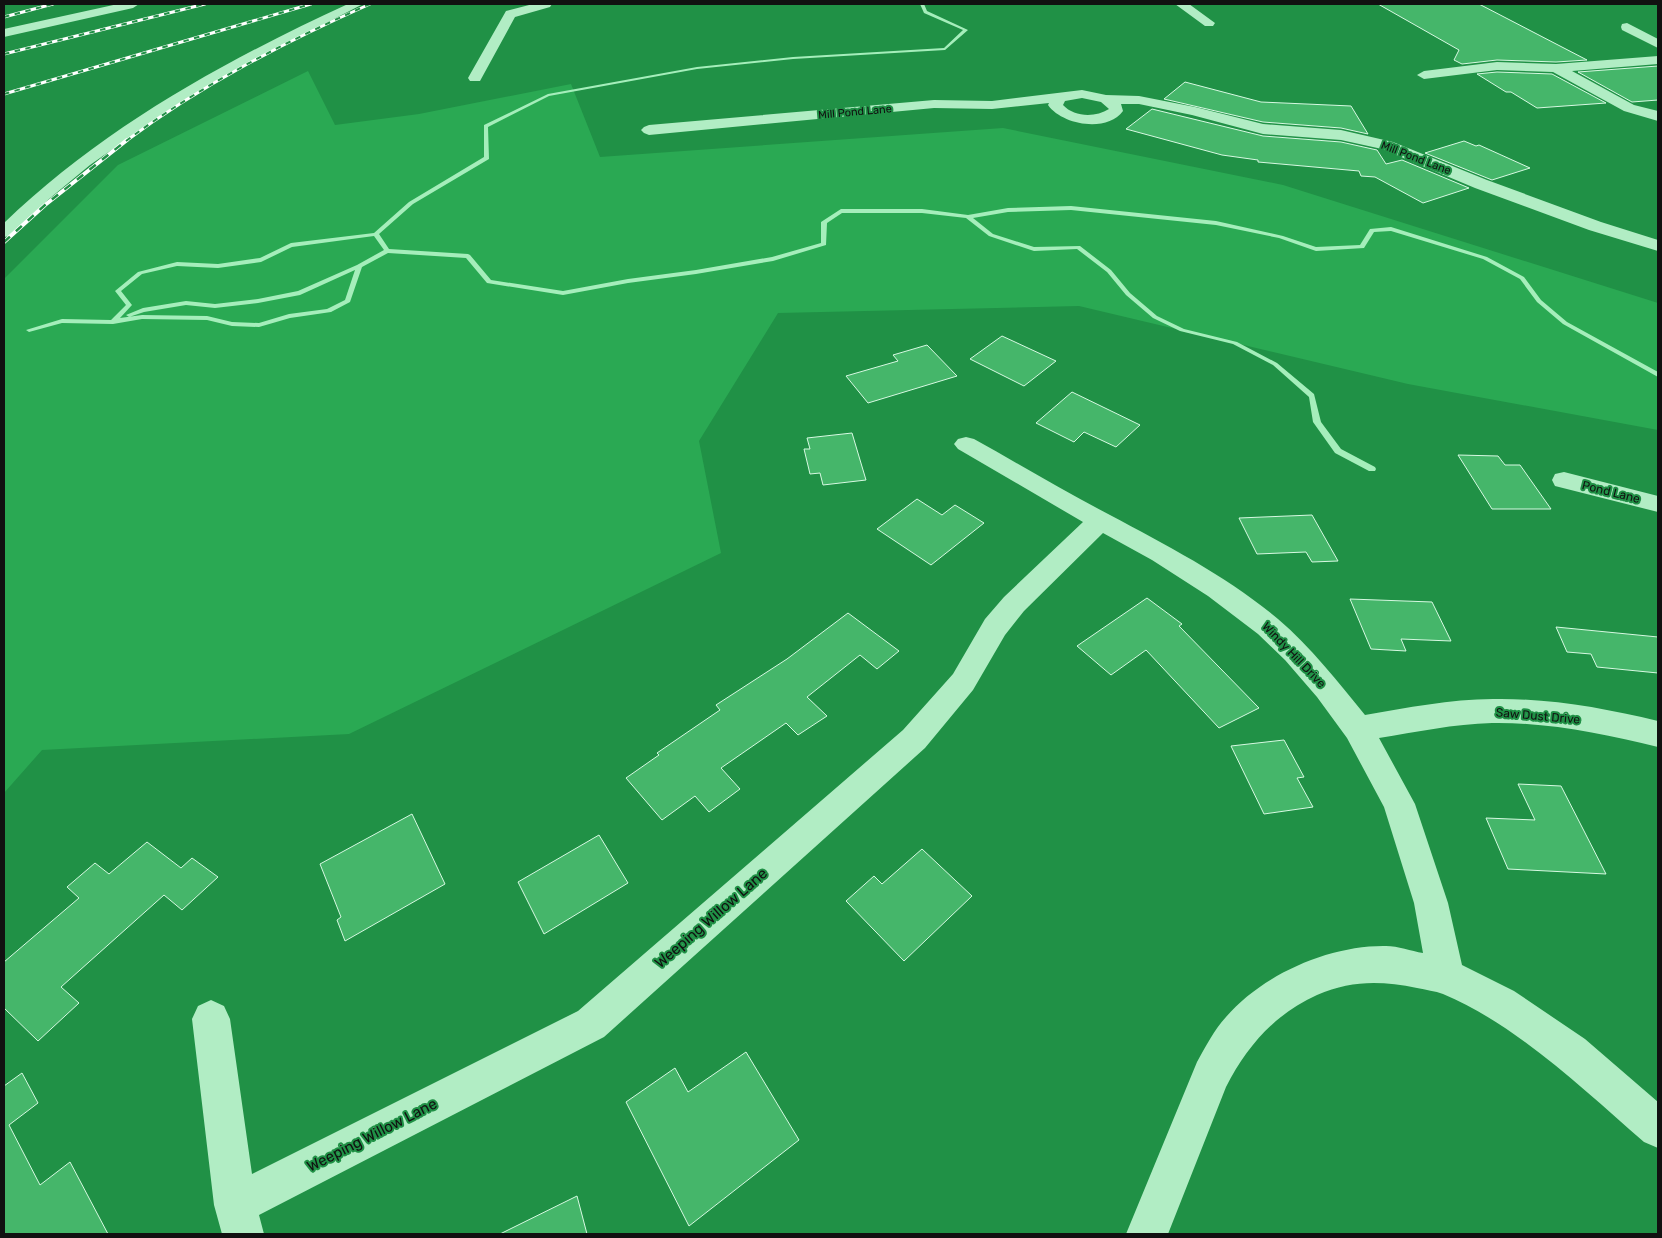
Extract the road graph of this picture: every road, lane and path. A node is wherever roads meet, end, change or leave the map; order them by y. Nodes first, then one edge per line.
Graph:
1 (133, 4) edge
2 (357, 4) edge
3 (546, 4) edge
4 (1181, 4) edge
5 (1209, 23) dead end
6 (1627, 27) dead end
7 (4, 33) edge
8 (1658, 44) edge
9 (1658, 60) edge
10 (1556, 68) junction
11 (1424, 75) dead end
12 (475, 78) dead end
13 (1060, 98) junction
14 (1106, 99) junction
15 (1658, 116) edge
16 (649, 130) dead end
17 (4, 232) edge
18 (1658, 246) edge
19 (966, 444) dead end
20 (1564, 480) dead end
21 (1658, 504) edge
22 (1100, 521) junction
23 (1358, 729) junction
24 (1658, 734) edge
25 (1446, 976) junction
26 (212, 1019) dead end
27 (1658, 1128) edge
28 (239, 1220) edge
29 (1147, 1234) edge

1 - 7 street
2 - 17 street
3 - 12 street
4 - 5 street
6 - 8 street
9 - 10 street
10 - 11 street
10 - 15 street
13 - 14 street, Mill Pond Lane
13 - 14 street
13 - 16 street, Mill Pond Lane
14 - 18 street, Mill Pond Lane
19 - 22 street, Windy Hill Drive
20 - 21 street, Pond Lane
22 - 23 street, Windy Hill Drive
22 - 28 street, Weeping Willow Lane
23 - 24 street, Saw Dust Drive
23 - 25 street, Windy Hill Drive
25 - 27 street
25 - 29 street
26 - 28 street

